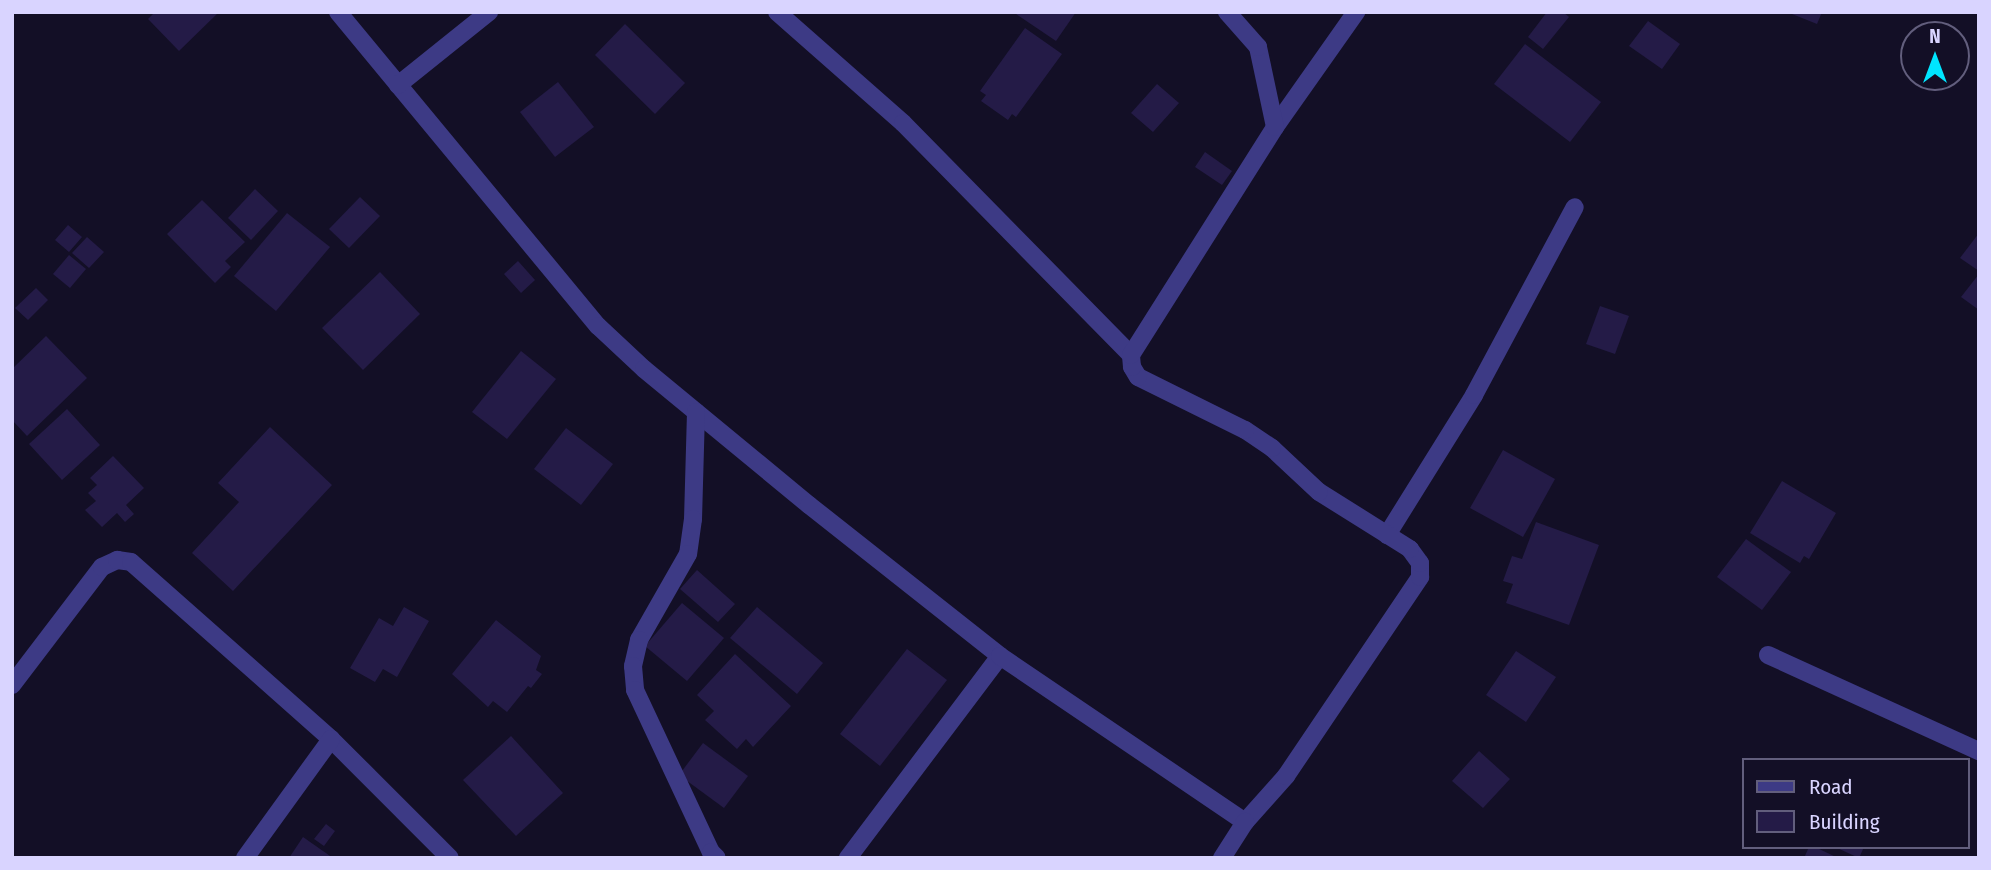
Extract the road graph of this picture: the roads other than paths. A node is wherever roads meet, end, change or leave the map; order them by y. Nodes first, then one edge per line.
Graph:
1 (338, 12) edge
2 (489, 12) edge
3 (777, 12) edge
4 (1227, 12) edge
5 (1356, 12) edge
6 (398, 85) junction
7 (1275, 127) junction
8 (1575, 206) dead end
9 (1131, 355) junction
10 (696, 412) junction
11 (1387, 535) junction
12 (1768, 655) dead end
13 (1000, 656) junction
14 (12, 685) edge
15 (331, 739) junction
16 (1979, 751) edge
17 (1245, 822) junction
18 (245, 858) edge
19 (450, 858) edge
20 (717, 858) edge
21 (848, 858) edge
22 (1222, 858) edge

1 - 6 street
2 - 6 street
3 - 9 street
4 - 7 street
5 - 7 street
6 - 10 street
7 - 9 street
8 - 11 street
9 - 11 street
10 - 13 street
10 - 20 street
11 - 17 street
12 - 16 street
13 - 17 street
13 - 21 street
14 - 15 street
15 - 18 street
15 - 19 street
17 - 22 street

